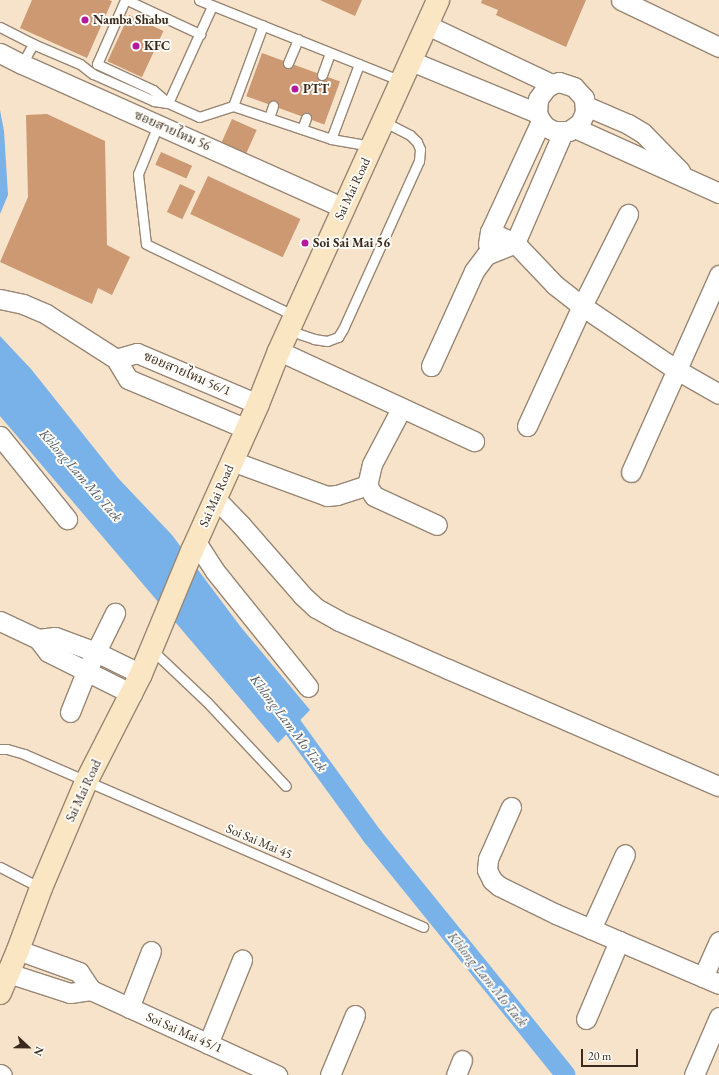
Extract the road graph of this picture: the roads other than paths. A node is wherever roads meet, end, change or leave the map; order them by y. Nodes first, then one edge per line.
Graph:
1 (126, 0) edge
2 (199, 0) edge
3 (438, 0) edge
4 (621, 0) edge
5 (212, 6) junction
6 (427, 25) junction
7 (0, 26) edge
8 (263, 26) junction
9 (200, 34) junction
10 (298, 39) junction
11 (33, 44) junction
12 (719, 47) edge
13 (0, 53) edge
14 (330, 53) junction
15 (411, 61) junction
16 (288, 63) dead end
17 (22, 64) junction
18 (359, 64) junction
19 (322, 75) dead end
20 (402, 81) junction
21 (552, 84) junction
22 (168, 103) junction
23 (233, 106) junction
24 (273, 106) dead end
25 (586, 106) junction
26 (539, 117) junction
27 (269, 118) junction
28 (306, 118) dead end
29 (384, 122) junction
30 (158, 125) junction
31 (302, 129) junction
32 (569, 130) junction
33 (331, 139) junction
34 (373, 146) junction
35 (688, 180) junction
36 (719, 193) edge
37 (344, 208) junction
38 (628, 214) dead end
39 (490, 232) junction
40 (515, 243) junction
41 (486, 255) junction
42 (719, 275) edge
43 (3, 299) edge
44 (582, 306) junction
45 (292, 323) junction
46 (279, 351) junction
47 (116, 359) junction
48 (431, 366) dead end
49 (677, 370) junction
50 (719, 394) edge
51 (258, 404) junction
52 (402, 409) junction
53 (527, 426) dead end
54 (247, 429) junction
55 (0, 436) edge
56 (474, 441) dead end
57 (232, 461) junction
58 (631, 472) dead end
59 (367, 485) junction
60 (216, 499) junction
61 (67, 519) dead end
62 (437, 525) dead end
63 (194, 546) junction
64 (114, 613) dead end
65 (0, 621) edge
66 (38, 639) junction
67 (151, 649) junction
68 (96, 652) junction
69 (86, 672) junction
70 (141, 674) junction
71 (308, 687) dead end
72 (132, 694) junction
73 (70, 712) dead end
74 (0, 749) edge
75 (86, 782) junction
76 (286, 786) dead end
77 (719, 786) edge
78 (511, 807) dead end
79 (625, 854) dead end
80 (0, 866) edge
81 (41, 888) junction
82 (423, 927) dead end
83 (591, 930) junction
84 (619, 942) junction
85 (719, 942) edge
86 (18, 950) junction
87 (151, 951) dead end
88 (242, 960) dead end
89 (8, 973) junction
90 (711, 980) edge
91 (91, 990) junction
92 (0, 993) edge
93 (129, 1008) junction
94 (355, 1015) dead end
95 (719, 1017) edge
96 (586, 1019) dead end
97 (208, 1044) junction
98 (277, 1075) edge
99 (330, 1075) edge
100 (694, 1075) edge

1 - 9 lane
1 - 22 lane
2 - 5 lane
3 - 6 main road, Sai Mai Road
4 - 12 street
5 - 8 lane
5 - 9 lane
6 - 15 main road, Sai Mai Road
6 - 21 street
7 - 11 lane
8 - 10 lane
8 - 23 lane
9 - 22 lane
10 - 14 lane
10 - 16 lane
11 - 17 lane
11 - 22 lane
13 - 17 street, ซอยสายไหม 56
14 - 18 lane
14 - 19 lane
15 - 20 main road, Sai Mai Road
15 - 26 street
17 - 30 street, ซอยสายไหม 56
18 - 20 lane
18 - 33 lane
20 - 29 main road, Sai Mai Road
21 - 25 street
21 - 26 street
22 - 23 lane
23 - 27 lane
24 - 27 lane
25 - 32 street
25 - 35 street
26 - 32 street
26 - 39 street
27 - 31 lane
28 - 31 lane
29 - 34 main road, Sai Mai Road
29 - 45 lane
30 - 37 street, ซอยสายไหม 56
30 - 45 lane
31 - 33 lane
32 - 35 street
32 - 40 street
33 - 34 lane
34 - 37 main road, Sai Mai Road
35 - 36 street
37 - 45 main road, Sai Mai Road
38 - 44 street
39 - 40 street
39 - 41 street
40 - 41 street
40 - 44 street
41 - 48 street
42 - 49 street
43 - 47 street
44 - 49 street
44 - 53 street
45 - 46 main road, Sai Mai Road
46 - 51 main road, Sai Mai Road
46 - 52 street
47 - 51 street, ซอยสายไหม 56/1
47 - 54 street
49 - 50 street
49 - 58 street
51 - 54 main road, Sai Mai Road
52 - 56 street
52 - 59 street
54 - 57 main road, Sai Mai Road
55 - 61 street
57 - 59 street
57 - 60 main road, Sai Mai Road
59 - 62 street
60 - 63 main road, Sai Mai Road
60 - 77 street
63 - 67 main road, Sai Mai Road
63 - 71 street
64 - 68 street
65 - 66 street
66 - 68 street
66 - 69 street
67 - 70 main road, Sai Mai Road
67 - 76 lane
68 - 69 street
68 - 70 street
69 - 72 street
69 - 73 street
70 - 72 main road, Sai Mai Road
72 - 75 main road, Sai Mai Road
74 - 75 lane, Soi Sai Mai 45
75 - 81 main road, Sai Mai Road
75 - 82 lane, Soi Sai Mai 45
78 - 83 street
79 - 83 street
80 - 81 lane
81 - 86 main road, Sai Mai Road
83 - 84 street
84 - 90 street
84 - 96 street
85 - 90 street
86 - 89 main road, Sai Mai Road
86 - 91 street
87 - 93 street
88 - 97 street
89 - 91 street
89 - 92 main road, Sai Mai Road
91 - 93 street, Soi Sai Mai 45/1
93 - 97 street, Soi Sai Mai 45/1
94 - 99 street
95 - 100 street
97 - 98 street, Soi Sai Mai 45/1

